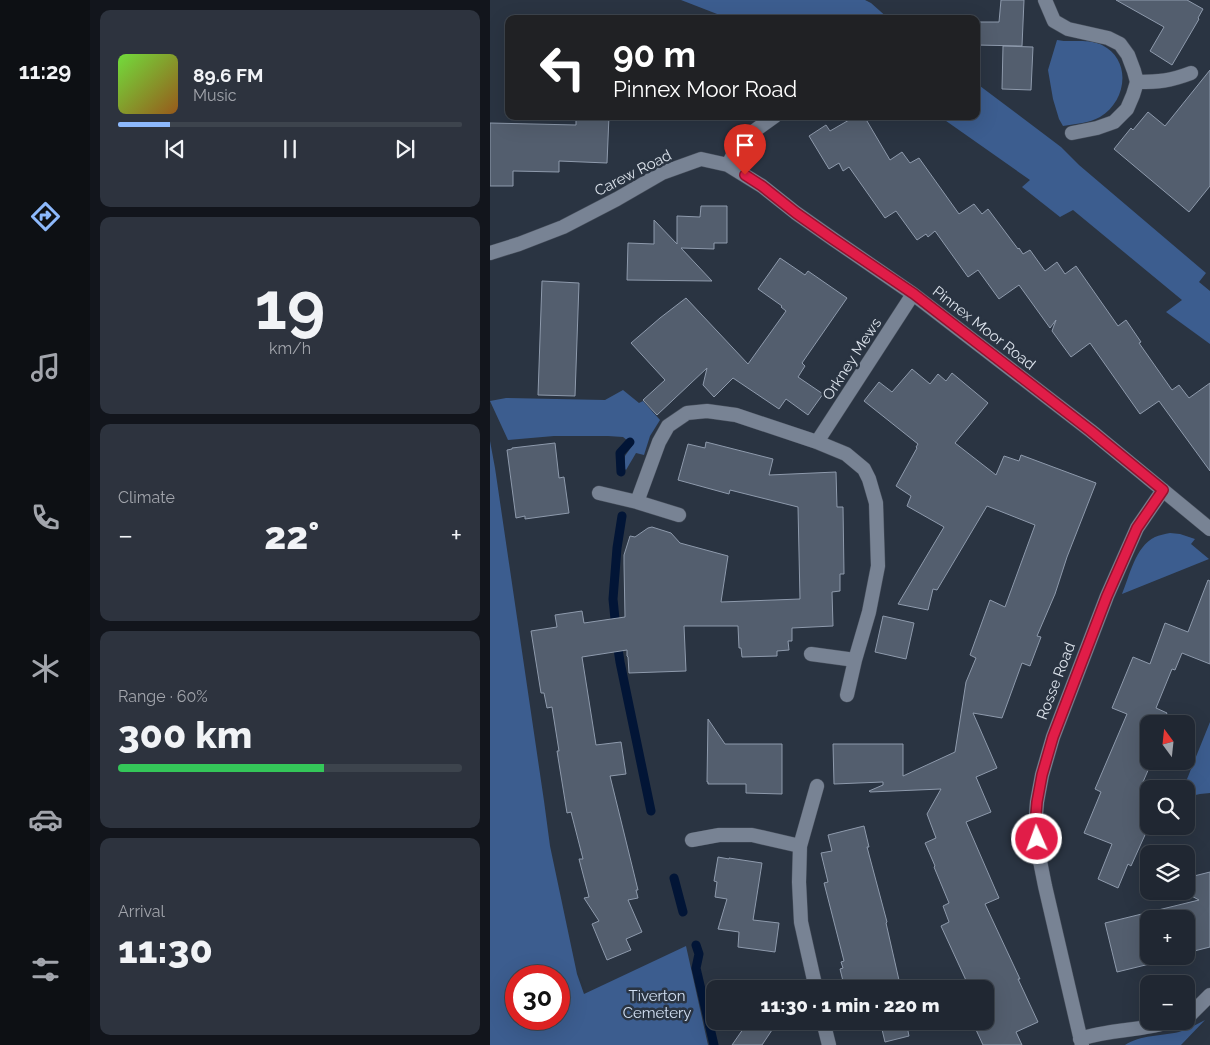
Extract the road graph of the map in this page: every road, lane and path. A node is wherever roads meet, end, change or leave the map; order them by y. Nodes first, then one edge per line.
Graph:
1 (1045, 0) edge
2 (1191, 73) dead end
3 (1137, 82) junction
4 (769, 120) edge
5 (1072, 133) dead end
6 (728, 165) junction
7 (490, 252) edge
8 (914, 294) junction
9 (817, 442) junction
10 (1163, 490) junction
11 (599, 493) dead end
12 (638, 502) junction
13 (679, 515) dead end
14 (1210, 529) edge
15 (811, 654) dead end
16 (855, 660) junction
17 (848, 695) dead end
18 (817, 786) dead end
19 (692, 840) dead end
20 (800, 846) junction
21 (814, 980) edge
22 (1210, 995) edge
23 (1195, 1010) edge
24 (1140, 1028) edge
25 (825, 1030) edge
26 (1081, 1042) edge
27 (829, 1045) edge

1 - 3 street
2 - 3 street
3 - 5 street
4 - 6 street
6 - 7 street, Carew Road
6 - 8 street, Pinnex Moor Road
8 - 9 street, Orkney Mews
8 - 10 street, Pinnex Moor Road
9 - 12 street
9 - 16 street
10 - 14 street, Pinnex Moor Road
10 - 26 street, Rosse Road
11 - 12 street
12 - 13 street
15 - 16 street
16 - 17 street
18 - 20 street
19 - 20 street
20 - 21 street
22 - 23 street
24 - 26 street
25 - 27 street

